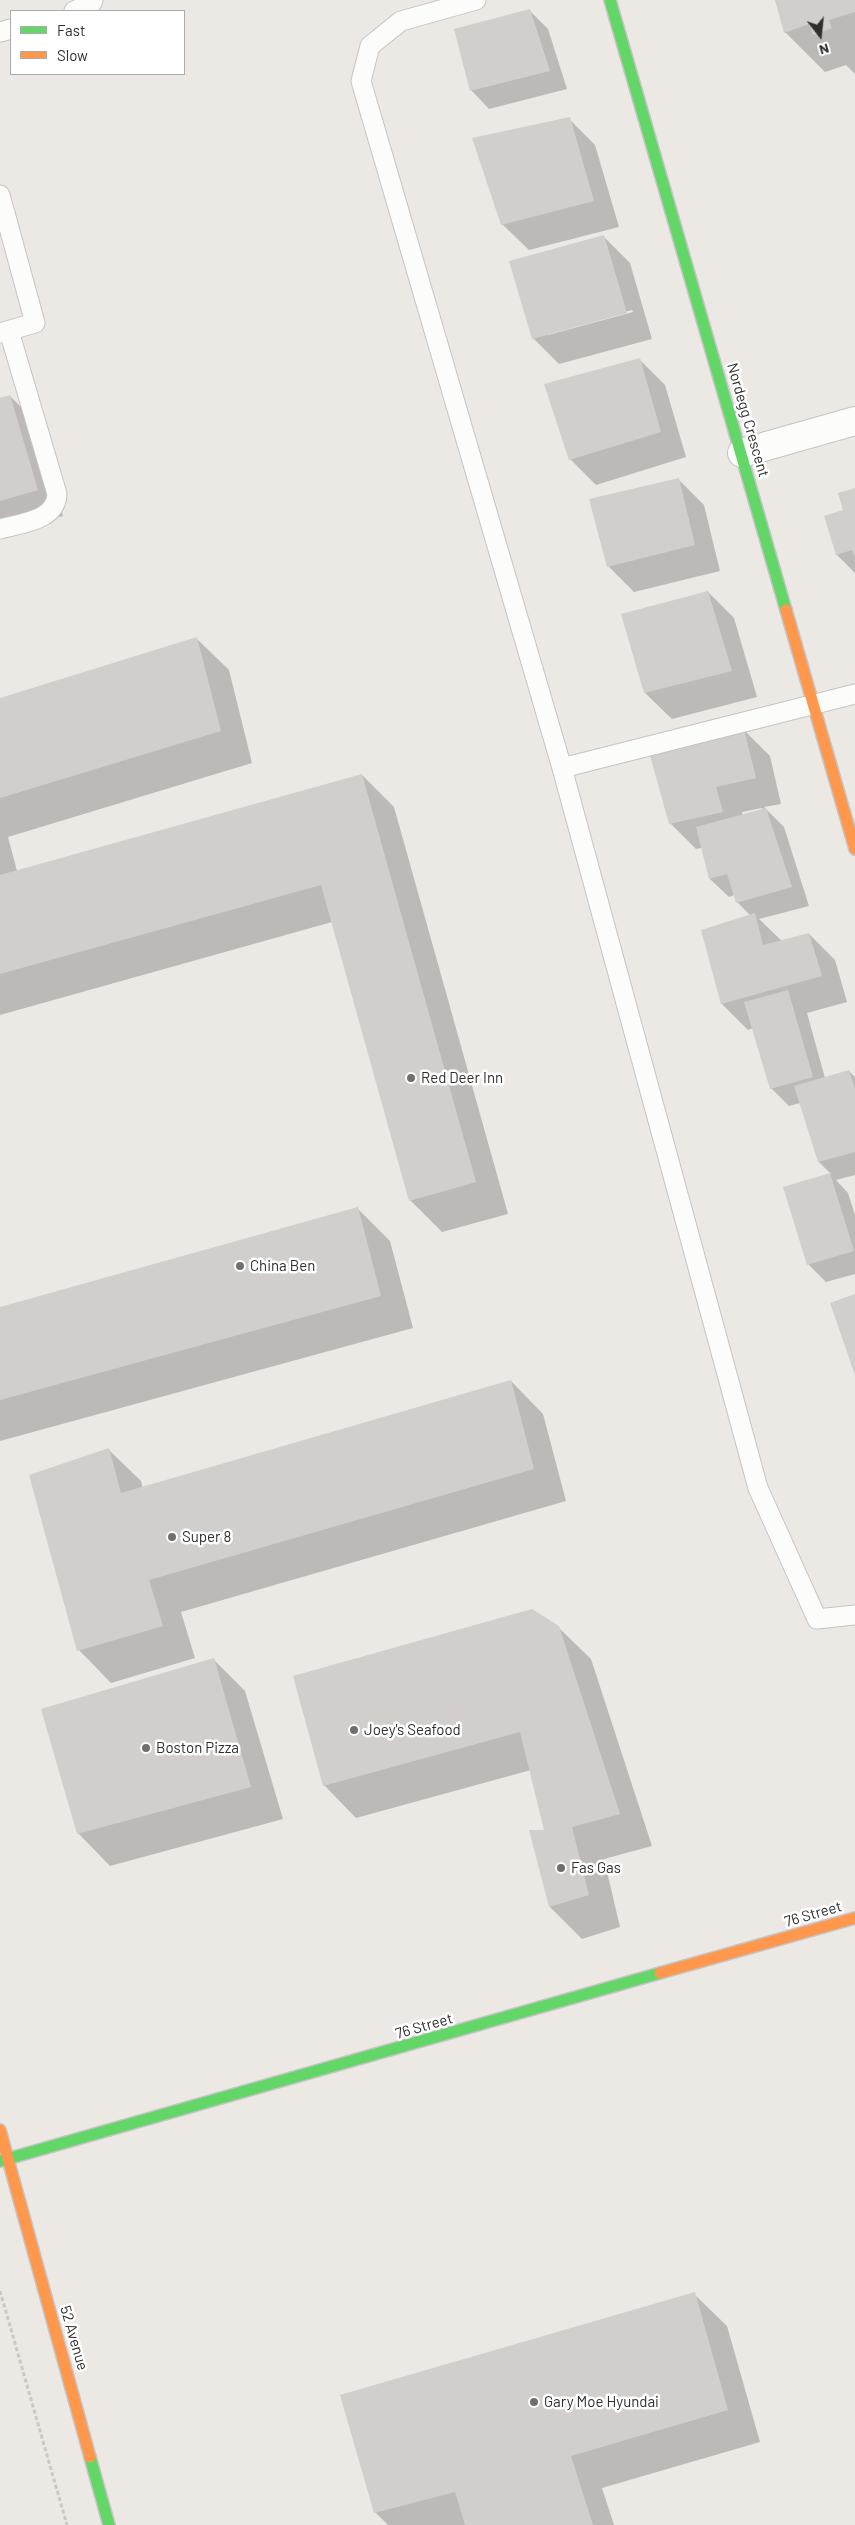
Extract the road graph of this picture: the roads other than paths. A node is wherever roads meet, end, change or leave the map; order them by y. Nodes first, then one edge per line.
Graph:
1 (93, 0) edge
2 (476, 0) edge
3 (610, 0) edge
4 (76, 10) edge
5 (0, 195) edge
6 (3, 214) edge
7 (4, 332) edge
8 (855, 420) edge
9 (742, 453) junction
10 (0, 529) edge
11 (855, 694) edge
12 (813, 706) junction
13 (562, 768) junction
14 (855, 849) edge
15 (855, 1615) edge
16 (855, 1918) edge
17 (0, 2130) edge
18 (4, 2160) edge
19 (109, 2525) edge

1 - 4 lane
2 - 13 lane
3 - 9 street, Nordegg Crescent
5 - 6 lane
6 - 7 lane
7 - 10 lane
8 - 9 street
9 - 12 street, Nordegg Crescent
11 - 12 lane
12 - 13 lane
12 - 14 street, Nordegg Crescent
13 - 15 lane
16 - 18 street, 76 Street
17 - 18 street, 52 Avenue
18 - 19 street, 52 Avenue

